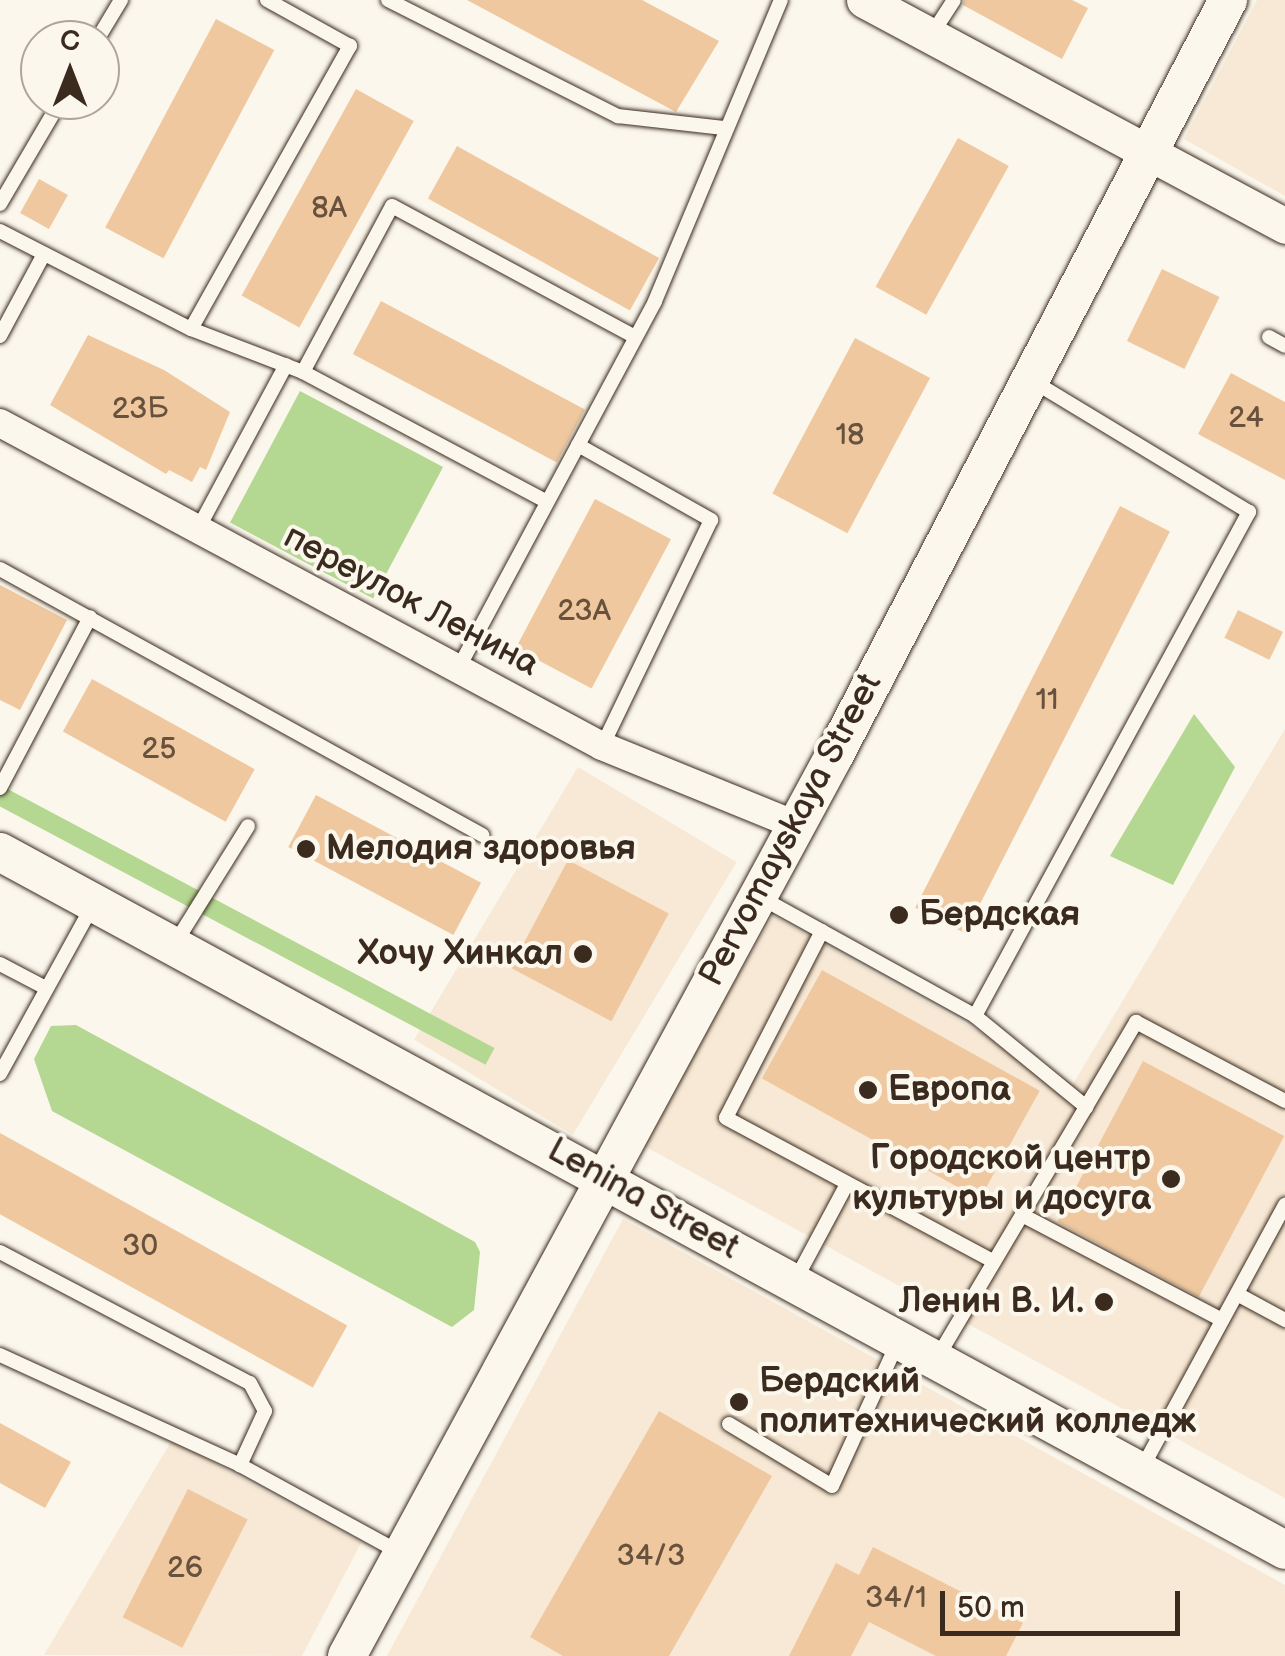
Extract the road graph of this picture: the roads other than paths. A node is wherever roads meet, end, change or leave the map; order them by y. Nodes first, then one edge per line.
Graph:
1 (267, 0) edge
2 (388, 0) edge
3 (781, 0) edge
4 (864, 0) edge
5 (954, 0) edge
6 (1228, 0) edge
7 (932, 35) junction
8 (49, 120) edge
9 (723, 128) junction
10 (1147, 152) junction
11 (0, 204) edge
12 (1285, 226) edge
13 (0, 231) edge
14 (44, 254) junction
15 (190, 329) junction
16 (0, 336) edge
17 (635, 337) junction
18 (1268, 337) dead end
19 (1285, 346) edge
20 (286, 366) junction
21 (303, 372) junction
22 (1026, 378) junction
23 (0, 423) edge
24 (578, 445) junction
25 (547, 502) junction
26 (198, 529) junction
27 (0, 569) edge
28 (90, 616) junction
29 (458, 669) junction
30 (602, 746) junction
31 (0, 788) edge
32 (796, 825) junction
33 (248, 826) dead end
34 (482, 835) dead end
35 (0, 852) edge
36 (757, 895) junction
37 (94, 903) junction
38 (822, 931) junction
39 (174, 945) junction
40 (0, 964) edge
41 (46, 988) junction
42 (975, 1016) junction
43 (0, 1074) edge
44 (1285, 1101) edge
45 (1086, 1107) junction
46 (602, 1177) junction
47 (847, 1184) junction
48 (1285, 1206) edge
49 (1022, 1215) junction
50 (0, 1252) edge
51 (994, 1262) junction
52 (795, 1282) junction
53 (1237, 1294) junction
54 (1222, 1320) junction
55 (1285, 1320) edge
56 (899, 1338) junction
57 (0, 1355) edge
58 (936, 1359) junction
59 (729, 1424) dead end
60 (240, 1465) junction
61 (1140, 1471) junction
62 (1285, 1550) edge
63 (402, 1553) junction
64 (347, 1656) edge

1 - 15 lane
2 - 9 lane
3 - 9 lane
4 - 7 street
5 - 7 lane
6 - 10 main road, Pervomayskaya Street
7 - 10 street
8 - 11 lane
9 - 17 lane
10 - 12 street
10 - 22 main road, Pervomayskaya Street
13 - 14 lane
14 - 15 lane
14 - 16 lane
15 - 20 lane
17 - 21 lane
17 - 24 lane
18 - 19 lane
20 - 21 lane
20 - 26 lane
21 - 25 lane
22 - 32 main road, Pervomayskaya Street
22 - 42 lane
23 - 26 street, переулок Ленина
24 - 25 lane
24 - 30 lane
25 - 29 lane
26 - 29 street, переулок Ленина
27 - 28 lane
28 - 31 lane
28 - 34 lane
29 - 30 street, переулок Ленина
30 - 32 street, переулок Ленина
32 - 36 main road, Pervomayskaya Street
33 - 39 lane
35 - 37 main road, Lenina Street
36 - 38 lane
36 - 46 main road, Pervomayskaya Street
37 - 39 main road, Lenina Street
37 - 41 lane
38 - 42 lane
38 - 47 lane
39 - 46 main road, Lenina Street
40 - 41 lane
41 - 43 lane
42 - 45 lane
44 - 45 lane
45 - 49 lane
46 - 52 main road, Lenina Street
46 - 63 main road, Pervomayskaya Street
47 - 51 lane
47 - 52 lane
48 - 53 lane
49 - 51 lane
49 - 54 lane
50 - 60 lane
51 - 58 lane
52 - 56 main road, Lenina Street
53 - 54 lane
53 - 55 lane
54 - 61 lane
56 - 58 main road, Lenina Street
56 - 59 lane
57 - 60 lane
58 - 61 main road, Lenina Street
60 - 63 lane
61 - 62 main road, Lenina Street
63 - 64 main road, Pervomayskaya Street

